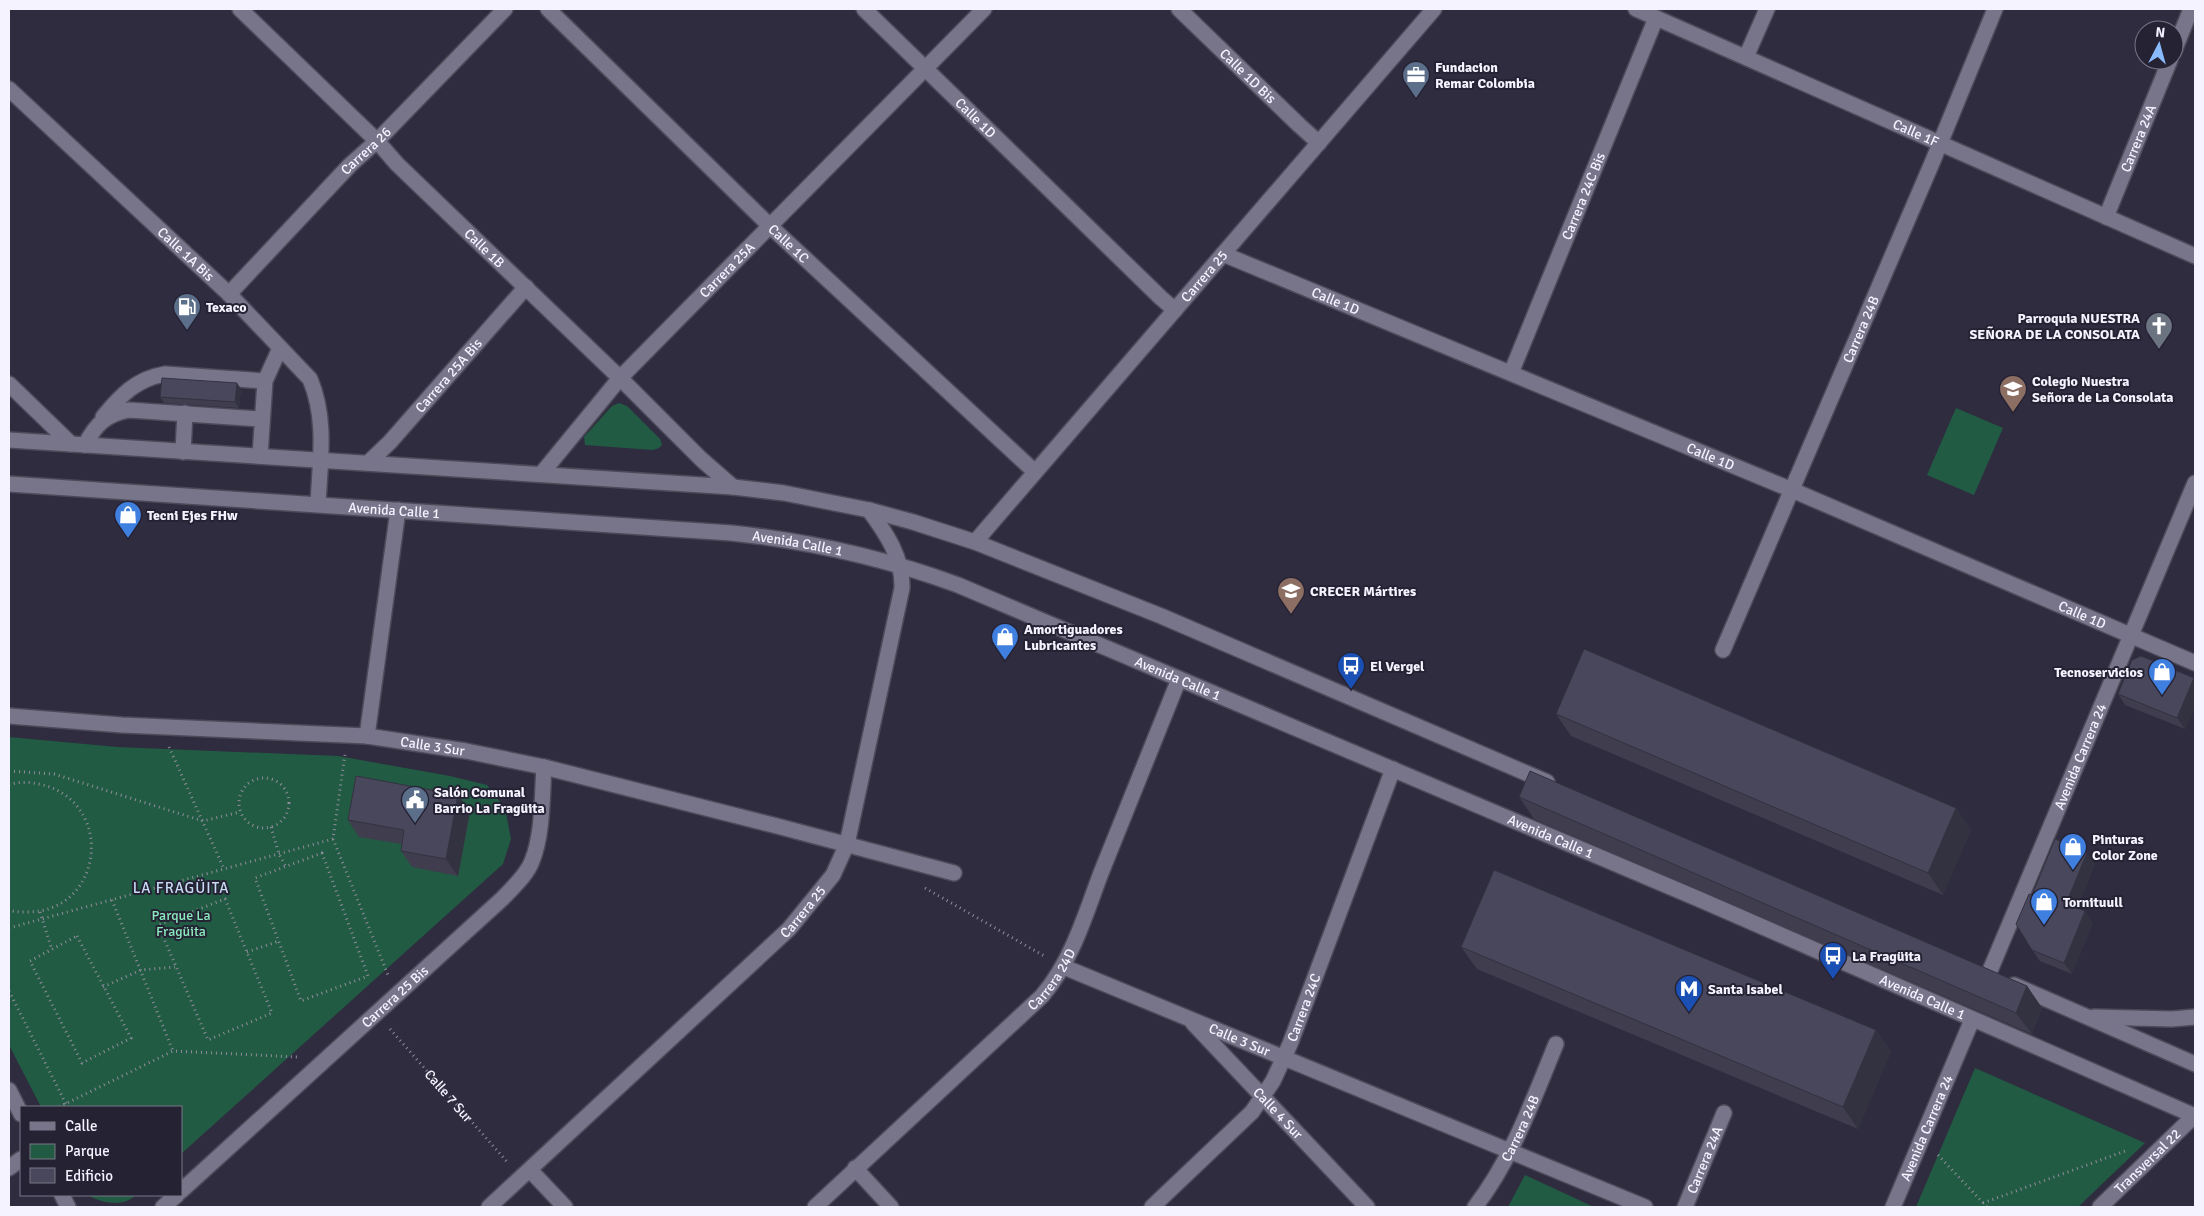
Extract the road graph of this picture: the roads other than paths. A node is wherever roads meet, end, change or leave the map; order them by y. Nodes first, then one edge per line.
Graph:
1 (240, 9) edge
2 (505, 9) edge
3 (548, 9) edge
4 (864, 9) edge
5 (984, 9) edge
6 (1179, 9) edge
7 (1434, 9) edge
8 (1636, 9) edge
9 (1768, 9) edge
10 (1995, 9) edge
11 (2191, 9) edge
12 (1656, 18) junction
13 (2184, 26) edge
14 (1746, 57) junction
15 (925, 68) junction
16 (2166, 70) edge
17 (9, 89) edge
18 (377, 142) junction
19 (1319, 143) junction
20 (1940, 144) junction
21 (2106, 217) junction
22 (770, 226) junction
23 (1223, 254) junction
24 (2195, 256) edge
25 (526, 287) junction
26 (229, 294) junction
27 (1175, 310) junction
28 (280, 348) junction
29 (1511, 373) junction
30 (620, 378) junction
31 (265, 381) junction
32 (9, 384) edge
33 (185, 413) junction
34 (261, 419) junction
35 (95, 427) junction
36 (9, 440) edge
37 (78, 445) junction
38 (184, 452) junction
39 (260, 456) junction
40 (320, 460) junction
41 (368, 463) junction
42 (1035, 472) junction
43 (542, 474) junction
44 (2195, 483) edge
45 (9, 484) edge
46 (733, 487) junction
47 (1792, 490) junction
48 (318, 504) junction
49 (398, 510) junction
50 (869, 510) junction
51 (975, 542) junction
52 (899, 564) junction
53 (2131, 635) junction
54 (1723, 650) dead end
55 (2195, 663) edge
56 (1179, 679) junction
57 (9, 716) edge
58 (367, 736) junction
59 (544, 767) junction
60 (1393, 770) junction
61 (1559, 788) edge
62 (847, 844) junction
63 (954, 873) dead end
64 (1971, 966) edge
65 (1064, 967) junction
66 (1989, 974) junction
67 (2085, 1016) junction
68 (2195, 1017) edge
69 (1190, 1019) junction
70 (1972, 1020) junction
71 (1556, 1044) dead end
72 (1284, 1058) junction
73 (2195, 1064) edge
74 (9, 1090) edge
75 (1263, 1097) junction
76 (20, 1112) edge
77 (1724, 1113) dead end
78 (2195, 1115) edge
79 (1509, 1151) junction
80 (20, 1160) edge
81 (9, 1168) edge
82 (855, 1168) junction
83 (526, 1174) junction
84 (182, 1190) edge
85 (176, 1196) edge
86 (163, 1207) edge
87 (489, 1207) edge
88 (565, 1207) edge
89 (815, 1207) edge
90 (891, 1207) edge
91 (1152, 1207) edge
92 (1367, 1207) edge
93 (1475, 1207) edge
94 (1645, 1207) edge
95 (1685, 1207) edge
96 (1893, 1207) edge
97 (2100, 1207) edge

1 - 18 street, Calle 1B
2 - 18 street, Carrera 26
3 - 22 street, Calle 1C
4 - 15 street, Calle 1D
5 - 15 street, Carrera 25A
6 - 19 street, Calle 1D Bis
7 - 19 street, Carrera 25
8 - 12 street, Calle 1F
9 - 14 street
10 - 20 street, Carrera 24B
11 - 13 street
12 - 14 street, Calle 1F
12 - 29 street, Carrera 24C Bis
14 - 20 street, Calle 1F
15 - 22 street, Carrera 25A
15 - 27 street, Calle 1D
16 - 21 street, Carrera 24A
17 - 26 street, Calle 1A Bis
18 - 25 street, Calle 1B
18 - 26 street, Carrera 26
19 - 23 street, Carrera 25
20 - 21 street, Calle 1F
20 - 47 street, Carrera 24B
21 - 24 street, Calle 1F
22 - 30 street, Carrera 25A
22 - 42 street, Calle 1C
23 - 27 street, Carrera 25
23 - 29 street, Calle 1D
25 - 30 street, Calle 1B
25 - 41 street, Carrera 25A Bis
26 - 28 street, Calle 1A Bis
27 - 42 street, Carrera 25
28 - 31 street
28 - 40 street, Calle 1A Bis
29 - 47 street, Calle 1D
30 - 43 street, Carrera 25A
30 - 46 street, Calle 1B
31 - 34 street
31 - 35 street
32 - 37 street
33 - 34 street
33 - 35 street
33 - 38 street
34 - 39 street
35 - 37 street
36 - 37 street
37 - 38 street
38 - 39 street
39 - 40 street
40 - 41 street
40 - 48 street, Calle 1A Bis
41 - 43 street
42 - 51 street, Carrera 25
43 - 46 street
44 - 53 street, Avenida Carrera 24
45 - 48 street, Avenida Calle 1
46 - 50 street
47 - 53 street, Calle 1D
47 - 54 street, Carrera 24B
48 - 49 street, Avenida Calle 1
49 - 52 street, Avenida Calle 1
49 - 58 street
50 - 51 street
50 - 52 street, Carrera 25
51 - 61 street
52 - 56 street, Avenida Calle 1
52 - 62 street, Carrera 25
53 - 55 street, Calle 1D
53 - 66 street, Avenida Carrera 24
56 - 60 street, Avenida Calle 1
56 - 65 street, Carrera 24D
57 - 58 street, Calle 3 Sur
58 - 59 street, Calle 3 Sur
59 - 62 street, Calle 3 Sur
59 - 84 street, Carrera 25 Bis
60 - 70 street, Avenida Calle 1
60 - 72 street, Carrera 24C
62 - 63 street, Calle 3 Sur
62 - 83 street, Carrera 25
64 - 66 street
65 - 69 street, Calle 3 Sur
65 - 82 street, Carrera 24D
66 - 67 street
67 - 68 street
67 - 73 street
69 - 72 street, Calle 3 Sur
69 - 75 street, Calle 4 Sur
70 - 78 street, Avenida Calle 1
70 - 96 street, Avenida Carrera 24
71 - 79 street, Carrera 24B
72 - 75 street, Carrera 24C
72 - 79 street, Calle 3 Sur
74 - 76 street
75 - 91 street, Carrera 24C
75 - 92 street, Calle 4 Sur
77 - 95 street, Carrera 24A
78 - 97 street, Transversal 22
79 - 93 street, Carrera 24B
79 - 94 street, Calle 3 Sur
80 - 81 street
82 - 89 street, Carrera 24D
82 - 90 street
83 - 87 street, Carrera 25
83 - 88 street
85 - 86 street

